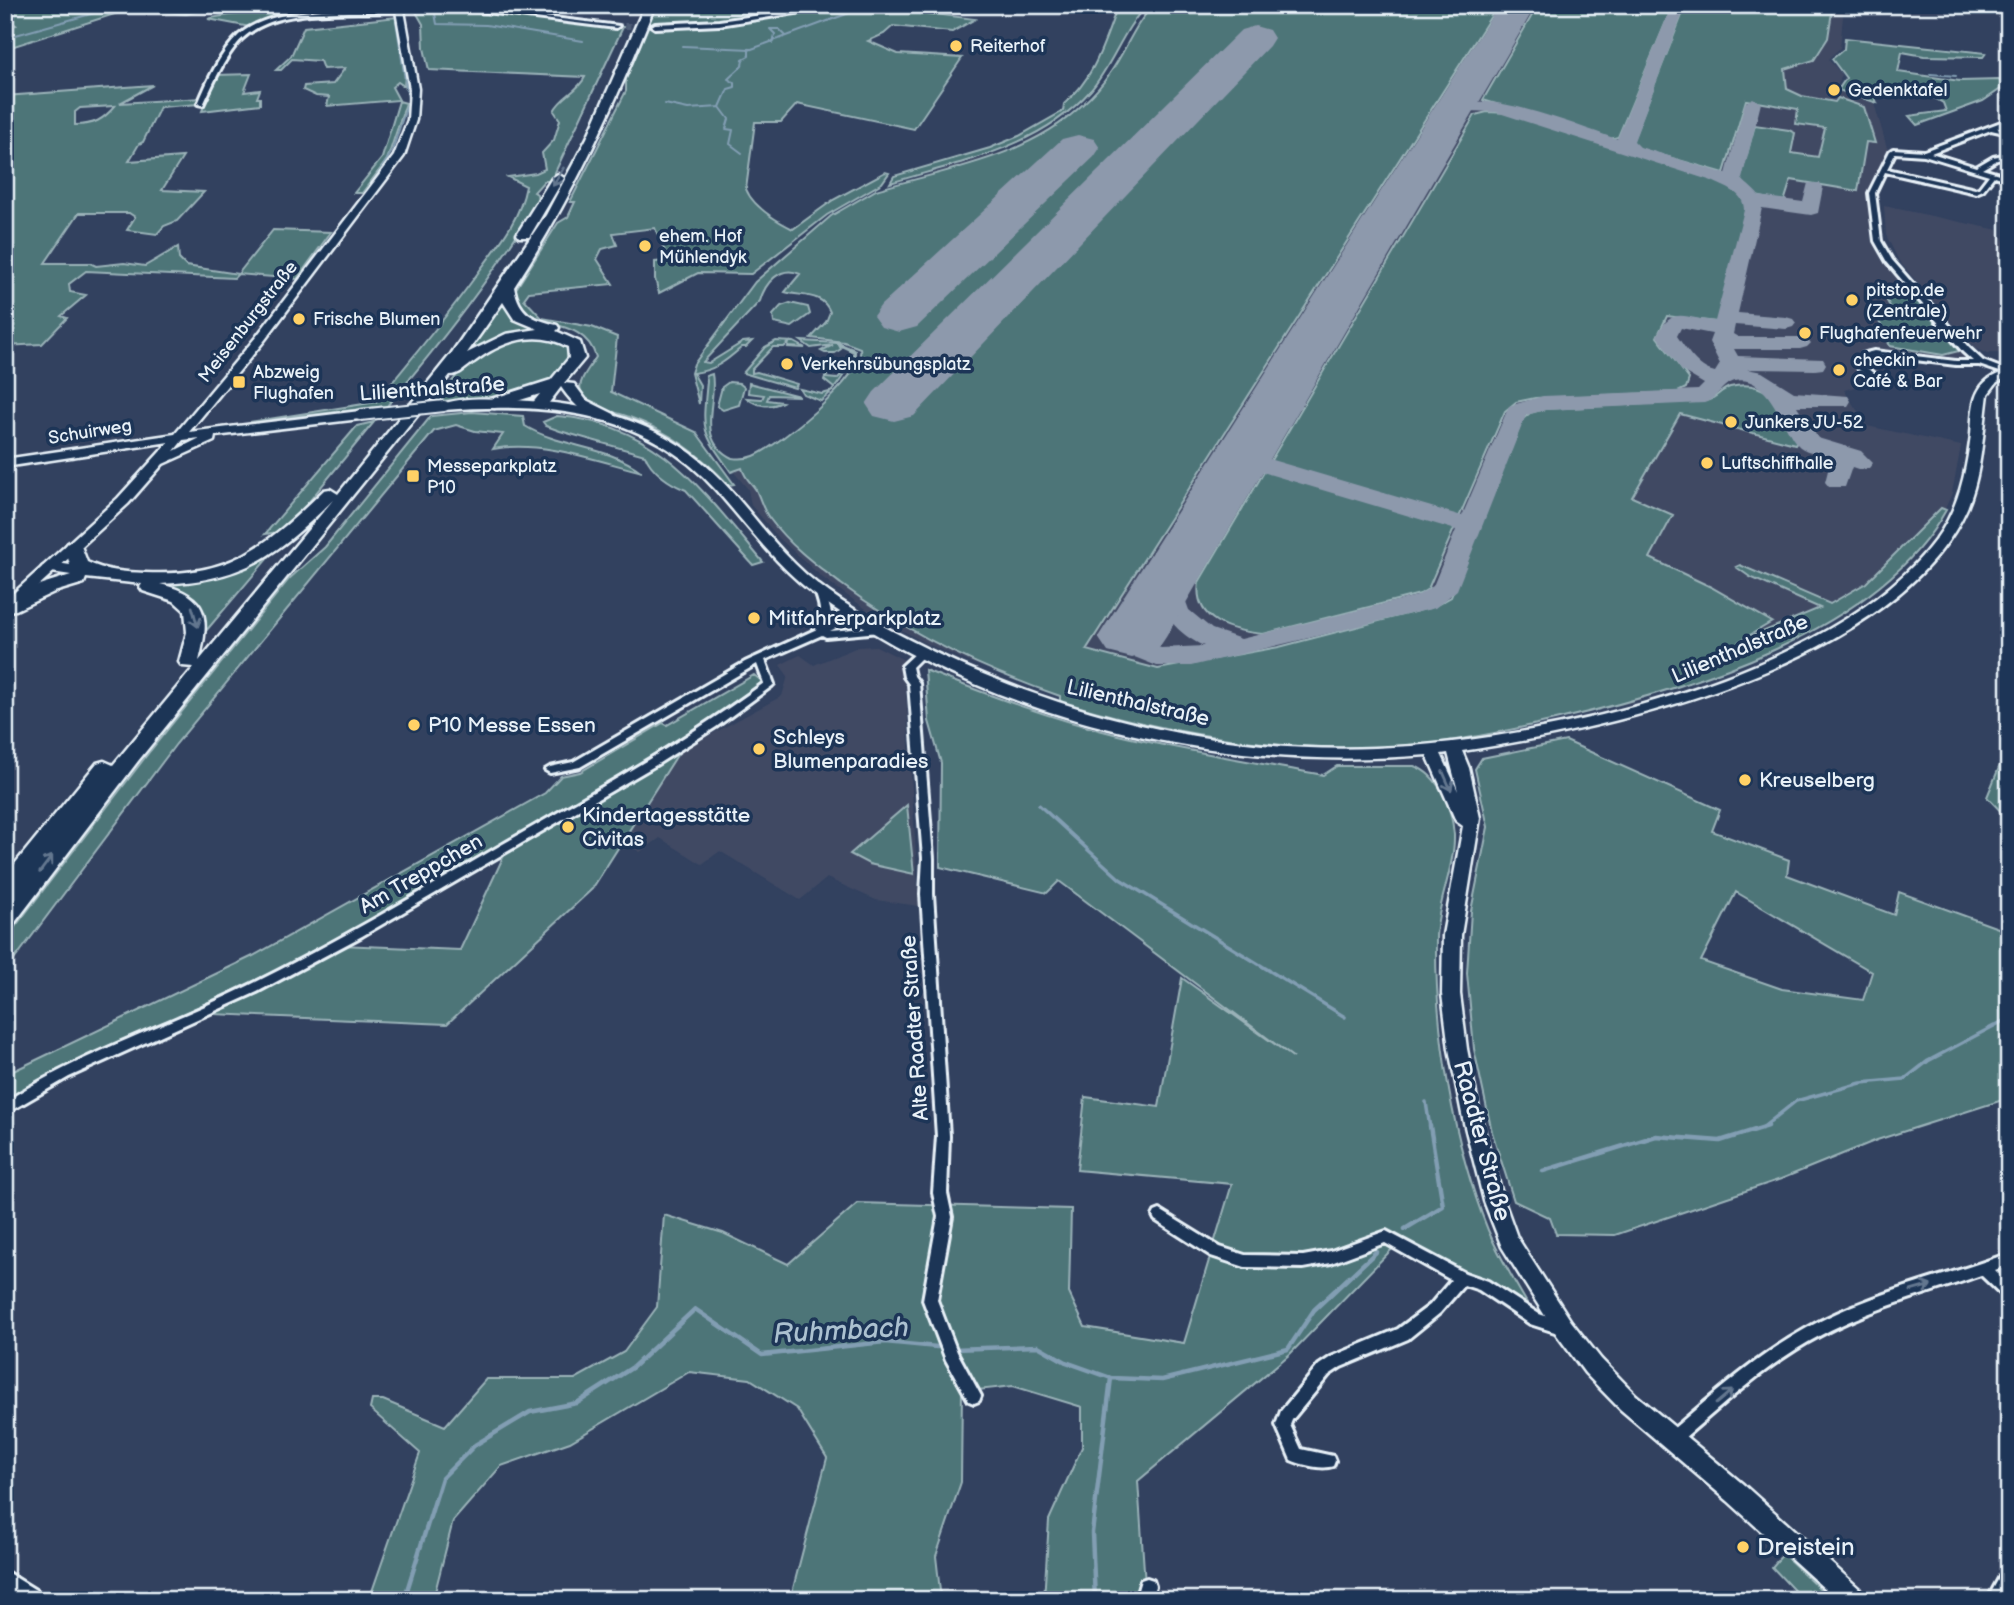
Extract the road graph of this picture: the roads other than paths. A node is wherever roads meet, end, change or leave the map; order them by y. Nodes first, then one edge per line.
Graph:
1 (430, 5) edge
2 (641, 5) edge
3 (650, 5) edge
4 (845, 5) edge
5 (877, 5) edge
6 (940, 5) edge
7 (400, 7) edge
8 (616, 26) tunnel mouth
9 (655, 26) tunnel mouth
10 (201, 104) dead end
11 (2009, 121) edge
12 (1989, 128) junction
13 (2009, 132) edge
14 (1925, 153) junction
15 (2009, 156) edge
16 (1977, 169) junction
17 (1883, 170) junction
18 (1993, 174) junction
19 (2009, 179) edge
20 (506, 284) junction
21 (1980, 363) junction
22 (2009, 373) edge
23 (1870, 374) dead end
24 (564, 384) junction
25 (434, 403) junction
26 (494, 403) junction
27 (546, 405) junction
28 (199, 415) junction
29 (608, 417) junction
30 (229, 431) junction
31 (179, 437) junction
32 (132, 443) junction
33 (159, 462) junction
34 (5, 463) edge
35 (330, 494) junction
36 (74, 547) junction
37 (47, 571) junction
38 (86, 575) junction
39 (821, 594) junction
40 (7, 607) edge
41 (851, 614) junction
42 (823, 622) junction
43 (876, 629) junction
44 (809, 636) junction
45 (920, 654) junction
46 (760, 659) junction
47 (190, 662) junction
48 (1453, 747) junction
49 (1433, 750) junction
50 (550, 770) dead end
51 (1468, 834) junction
52 (5, 892) edge
53 (5, 919) edge
54 (5, 1109) edge
55 (1160, 1216) dead end
56 (2009, 1259) edge
57 (1984, 1269) junction
58 (1461, 1278) junction
59 (2009, 1293) edge
60 (1564, 1328) junction
61 (974, 1396) dead end
62 (1671, 1440) junction
63 (1328, 1461) dead end
64 (2009, 1577) edge
65 (5, 1579) edge
66 (36, 1600) edge
67 (1855, 1600) edge
68 (1995, 1600) edge

1 - 8 street
2 -> 35 highway
3 - 20 highway
4 - 9 street
5 - 6 street
7 - 10 street
7 - 28 main road, Meisenburgstraße
11 - 12 street
12 - 13 street
12 - 14 street
14 - 16 street
14 - 17 street
15 - 16 street
16 - 18 street
17 - 18 street
17 - 21 street
18 - 19 street
20 - 24 highway
20 - 25 highway
21 - 22 street
21 - 23 street
22 - 48 main road, Lilienthalstraße
24 - 25 highway
24 - 26 highway
24 - 27 highway
24 - 29 highway
25 - 26 main road, Lilienthalstraße
25 - 30 main road, Lilienthalstraße, bridge
53 -> 25 highway
26 - 27 main road, Lilienthalstraße
27 - 29 main road, Lilienthalstraße
28 - 30 main road
28 - 31 main road, Meisenburgstraße
29 - 39 main road, Lilienthalstraße
30 - 31 main road, Lilienthalstraße
30 - 33 main road
31 - 32 main road, Schuirweg
31 - 33 main road, Meisenburgstraße
32 - 33 main road
32 - 34 main road, Schuirweg
33 - 36 main road, Meisenburgstraße
35 - 38 highway
35 - 47 highway
36 - 37 main road, Meisenburgstraße
36 - 38 highway
37 - 38 highway
37 - 40 main road, Meisenburgstraße
38 - 40 highway
38 -> 47 highway
39 - 41 main road, Lilienthalstraße
39 - 42 street
41 - 42 street
41 - 43 main road, Lilienthalstraße
41 - 44 street
42 - 44 street
43 - 44 street
43 - 45 main road, Lilienthalstraße
44 - 46 street
45 - 49 main road, Lilienthalstraße
45 - 61 street, Alte Raadter Straße
46 - 50 street
46 - 54 street, Am Treppchen
47 - 52 highway
48 - 49 main road, Lilienthalstraße
48 - 51 main road, Raadter Straße
49 -> 51 main road, Raadter Straße
51 - 60 main road, Raadter Straße
55 - 58 street
56 - 57 street
57 - 59 street
62 -> 57 street
58 - 60 street
58 - 63 street
60 - 62 main road, Raadter Straße
62 - 67 main road, Raadter Straße
64 - 68 street
65 - 66 street

